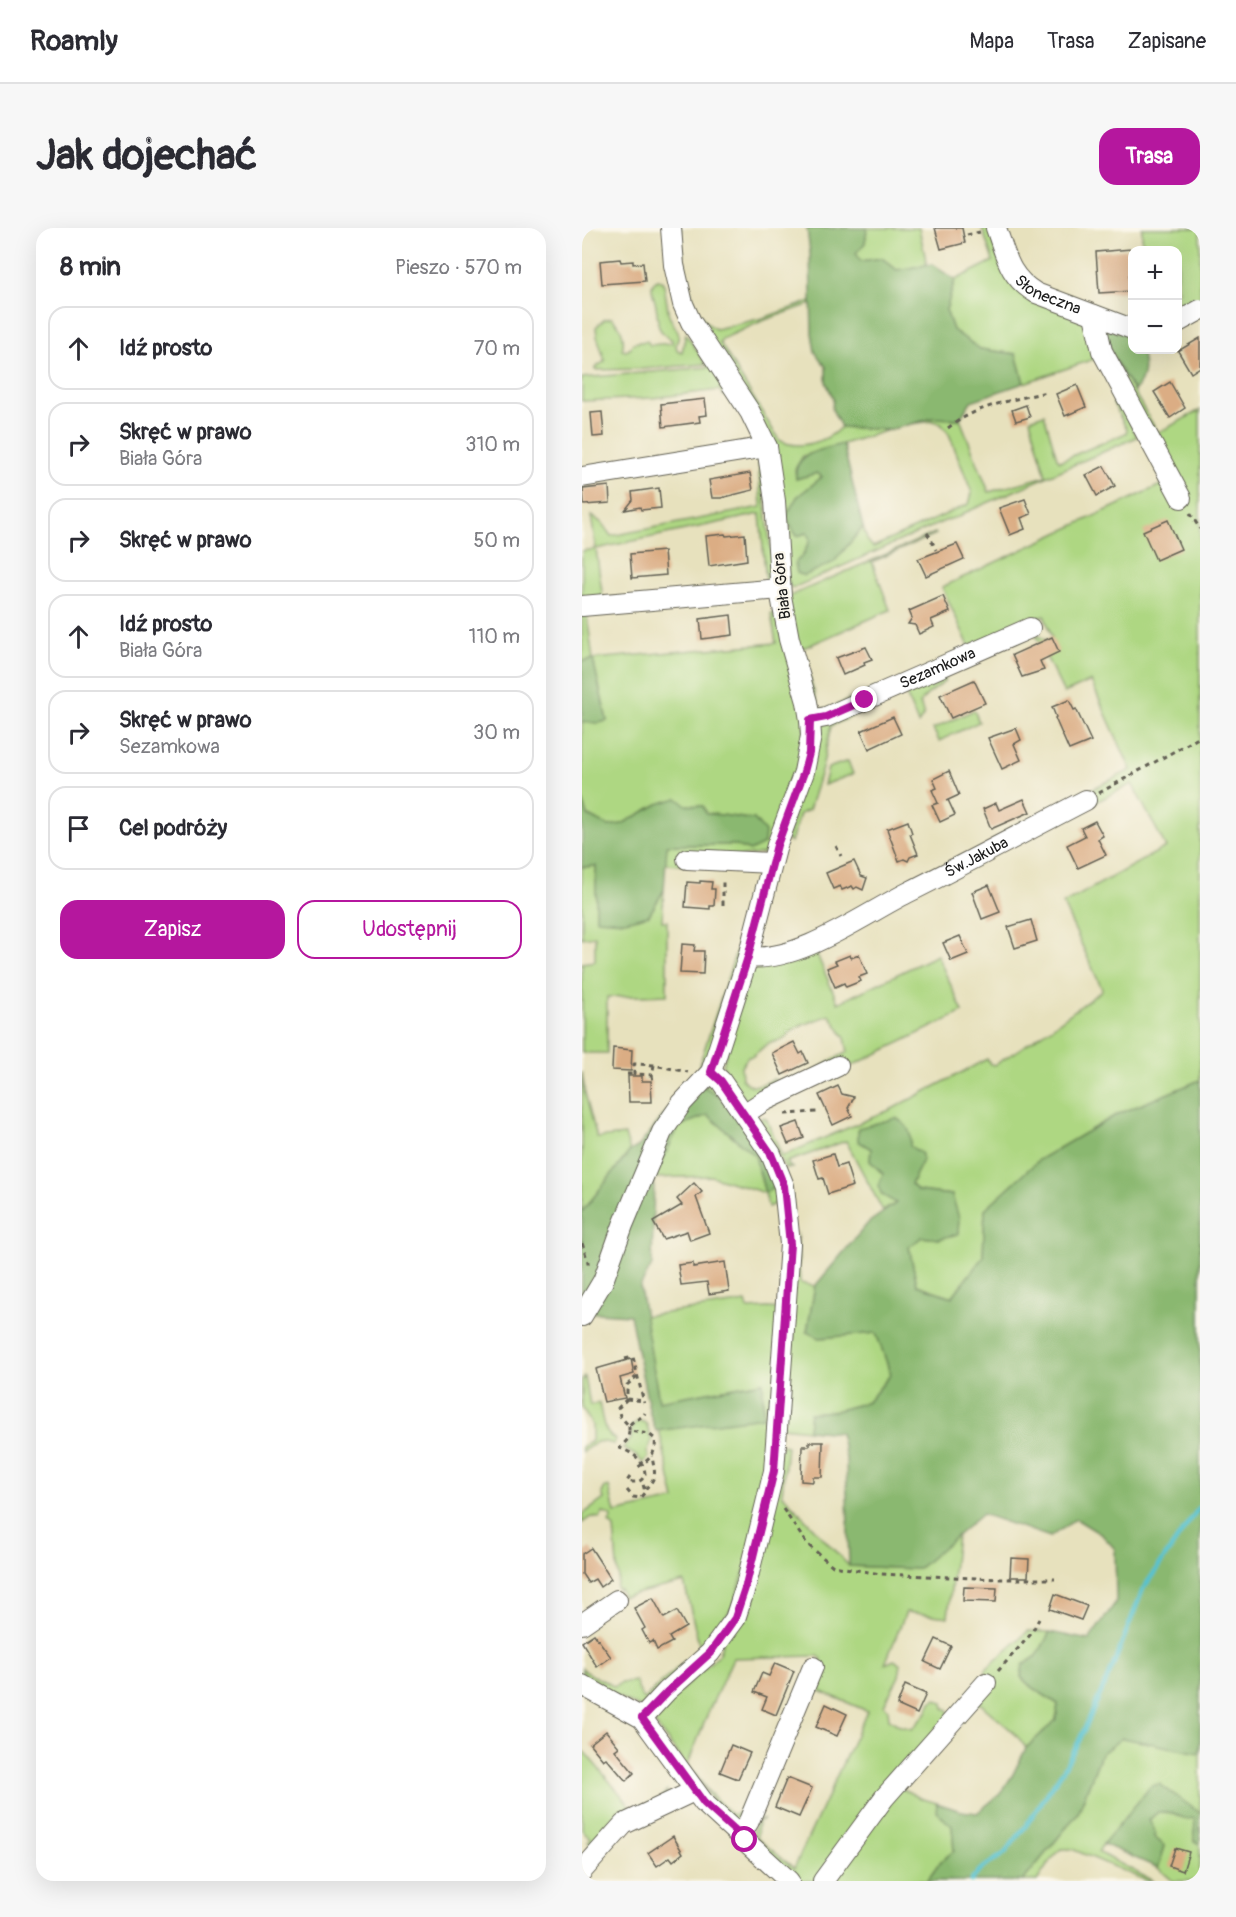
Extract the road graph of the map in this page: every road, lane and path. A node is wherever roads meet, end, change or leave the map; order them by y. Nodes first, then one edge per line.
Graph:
1 (671, 228) edge
2 (989, 230) edge
3 (967, 236) dead end
4 (1200, 310) edge
5 (1094, 315) junction
6 (1182, 320) edge
7 (1128, 328) edge
8 (1047, 392) dead end
9 (948, 428) dead end
10 (767, 447) junction
11 (582, 477) edge
12 (1181, 498) dead end
13 (927, 533) dead end
14 (936, 550) dead end
15 (780, 589) junction
16 (582, 606) edge
17 (1029, 628) dead end
18 (810, 720) junction
19 (1200, 737) edge
20 (1086, 800) joint
21 (836, 846) dead end
22 (841, 856) dead end
23 (687, 859) dead end
24 (772, 862) junction
25 (723, 880) dead end
26 (723, 904) dead end
27 (748, 957) junction
28 (654, 1065) junction
29 (838, 1066) dead end
30 (627, 1074) dead end
31 (634, 1074) junction
32 (702, 1074) junction
33 (652, 1075) junction
34 (653, 1082) dead end
35 (817, 1112) dead end
36 (744, 1114) junction
37 (785, 1114) dead end
38 (582, 1243) edge
39 (588, 1271) dead end
40 (582, 1316) edge
41 (625, 1359) dead end
42 (637, 1376) junction
43 (627, 1399) junction
44 (645, 1413) dead end
45 (630, 1429) junction
46 (652, 1456) junction
47 (640, 1465) junction
48 (630, 1477) dead end
49 (642, 1480) junction
50 (645, 1488) junction
51 (627, 1490) dead end
52 (770, 1490) junction
53 (1055, 1579) dead end
54 (617, 1600) dead end
55 (1039, 1619) dead end
56 (582, 1624) edge
57 (813, 1667) dead end
58 (986, 1683) joint
59 (582, 1685) edge
60 (642, 1718) junction
61 (694, 1791) junction
62 (740, 1836) junction
63 (582, 1871) edge
64 (789, 1881) edge
65 (823, 1881) edge

1 - 10 street, Biała Góra
2 - 3 path
2 - 5 street, Słoneczna
4 - 6 street
5 - 7 street, Słoneczna
5 - 12 street
8 - 9 path
10 - 11 street
10 - 15 street, Biała Góra
13 - 14 path
15 - 16 street
15 - 18 street, Biała Góra
17 - 18 street, Sezamkowa
18 - 24 street, Biała Góra
19 - 20 path
20 - 27 street, Św.Jakuba
21 - 22 path
23 - 24 street
24 - 27 street, Biała Góra
25 - 26 path
27 - 32 street, Biała Góra
28 - 31 path
28 - 32 path
28 - 33 path
29 - 36 street
30 - 31 path
31 - 33 path
32 - 36 street
32 - 40 street
33 - 34 path
35 - 37 path
36 - 52 street
38 - 39 path
41 - 42 path
42 - 43 path
42 - 43 path
43 - 45 path
44 - 45 path
45 - 46 path
45 - 47 path
46 - 47 path
46 - 50 path
47 - 49 path
48 - 49 path
49 - 50 path
50 - 51 path
52 - 53 path
52 - 60 street
54 - 56 street
55 - 58 path
57 - 62 street
58 - 65 street
59 - 60 street
60 - 61 street
61 - 62 street
61 - 63 street
62 - 64 street

